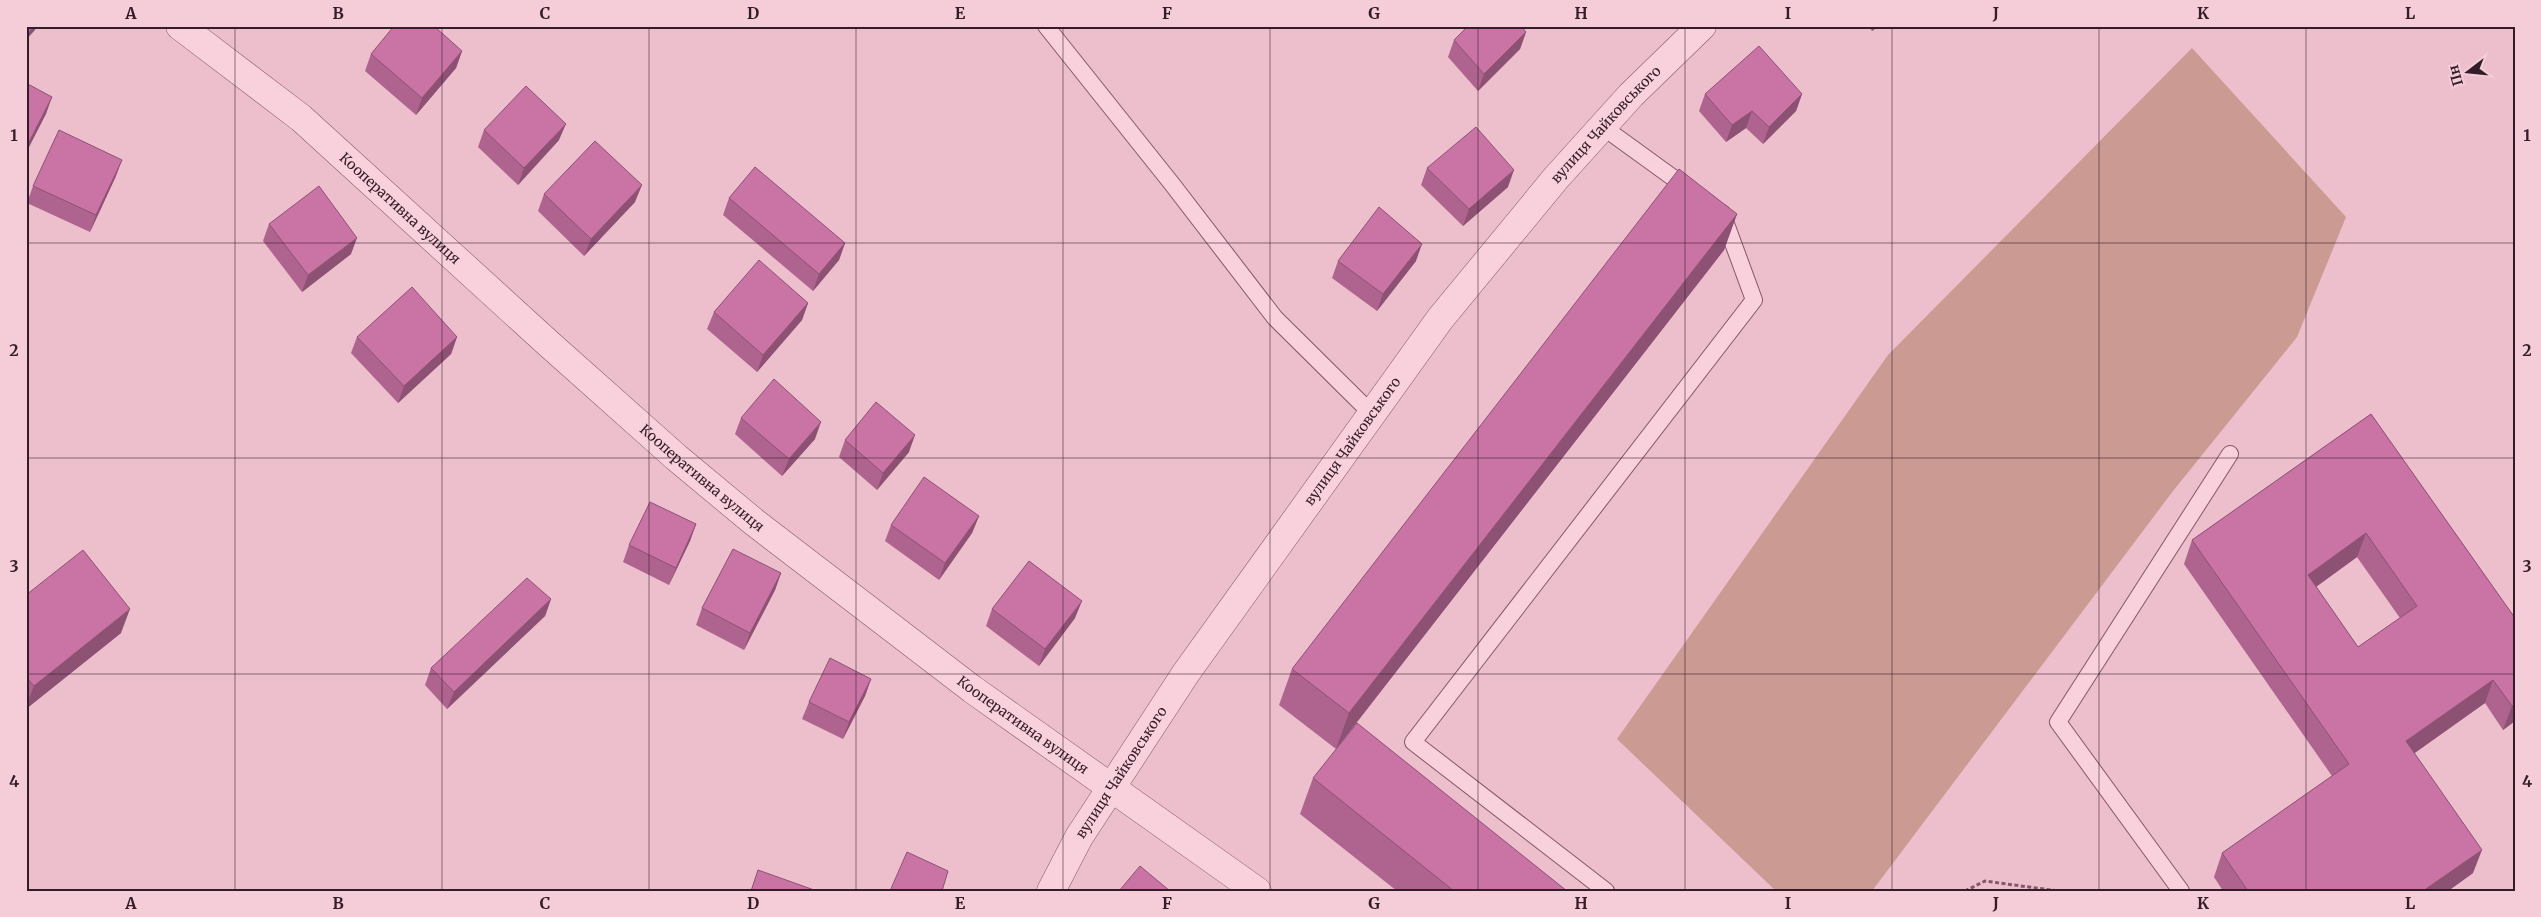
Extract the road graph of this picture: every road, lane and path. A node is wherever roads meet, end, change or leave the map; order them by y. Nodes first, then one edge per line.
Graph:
1 (180, 26) edge
2 (1046, 26) edge
3 (1702, 26) edge
4 (1603, 127) junction
5 (1371, 413) junction
6 (2230, 454) dead end
7 (1112, 787) junction
8 (1241, 886) edge
9 (1051, 891) edge
10 (1606, 891) edge
11 (1965, 891) edge
12 (2058, 891) edge
13 (2182, 891) edge

1 - 7 street, Кооперативна вулиця
2 - 5 lane
3 - 4 street, вулиця Чайковського
4 - 5 street, вулиця Чайковського
4 - 10 lane
5 - 7 street, вулиця Чайковського
6 - 13 lane
7 - 8 street, Кооперативна вулиця
7 - 9 street, вулиця Чайковського
11 - 12 path

